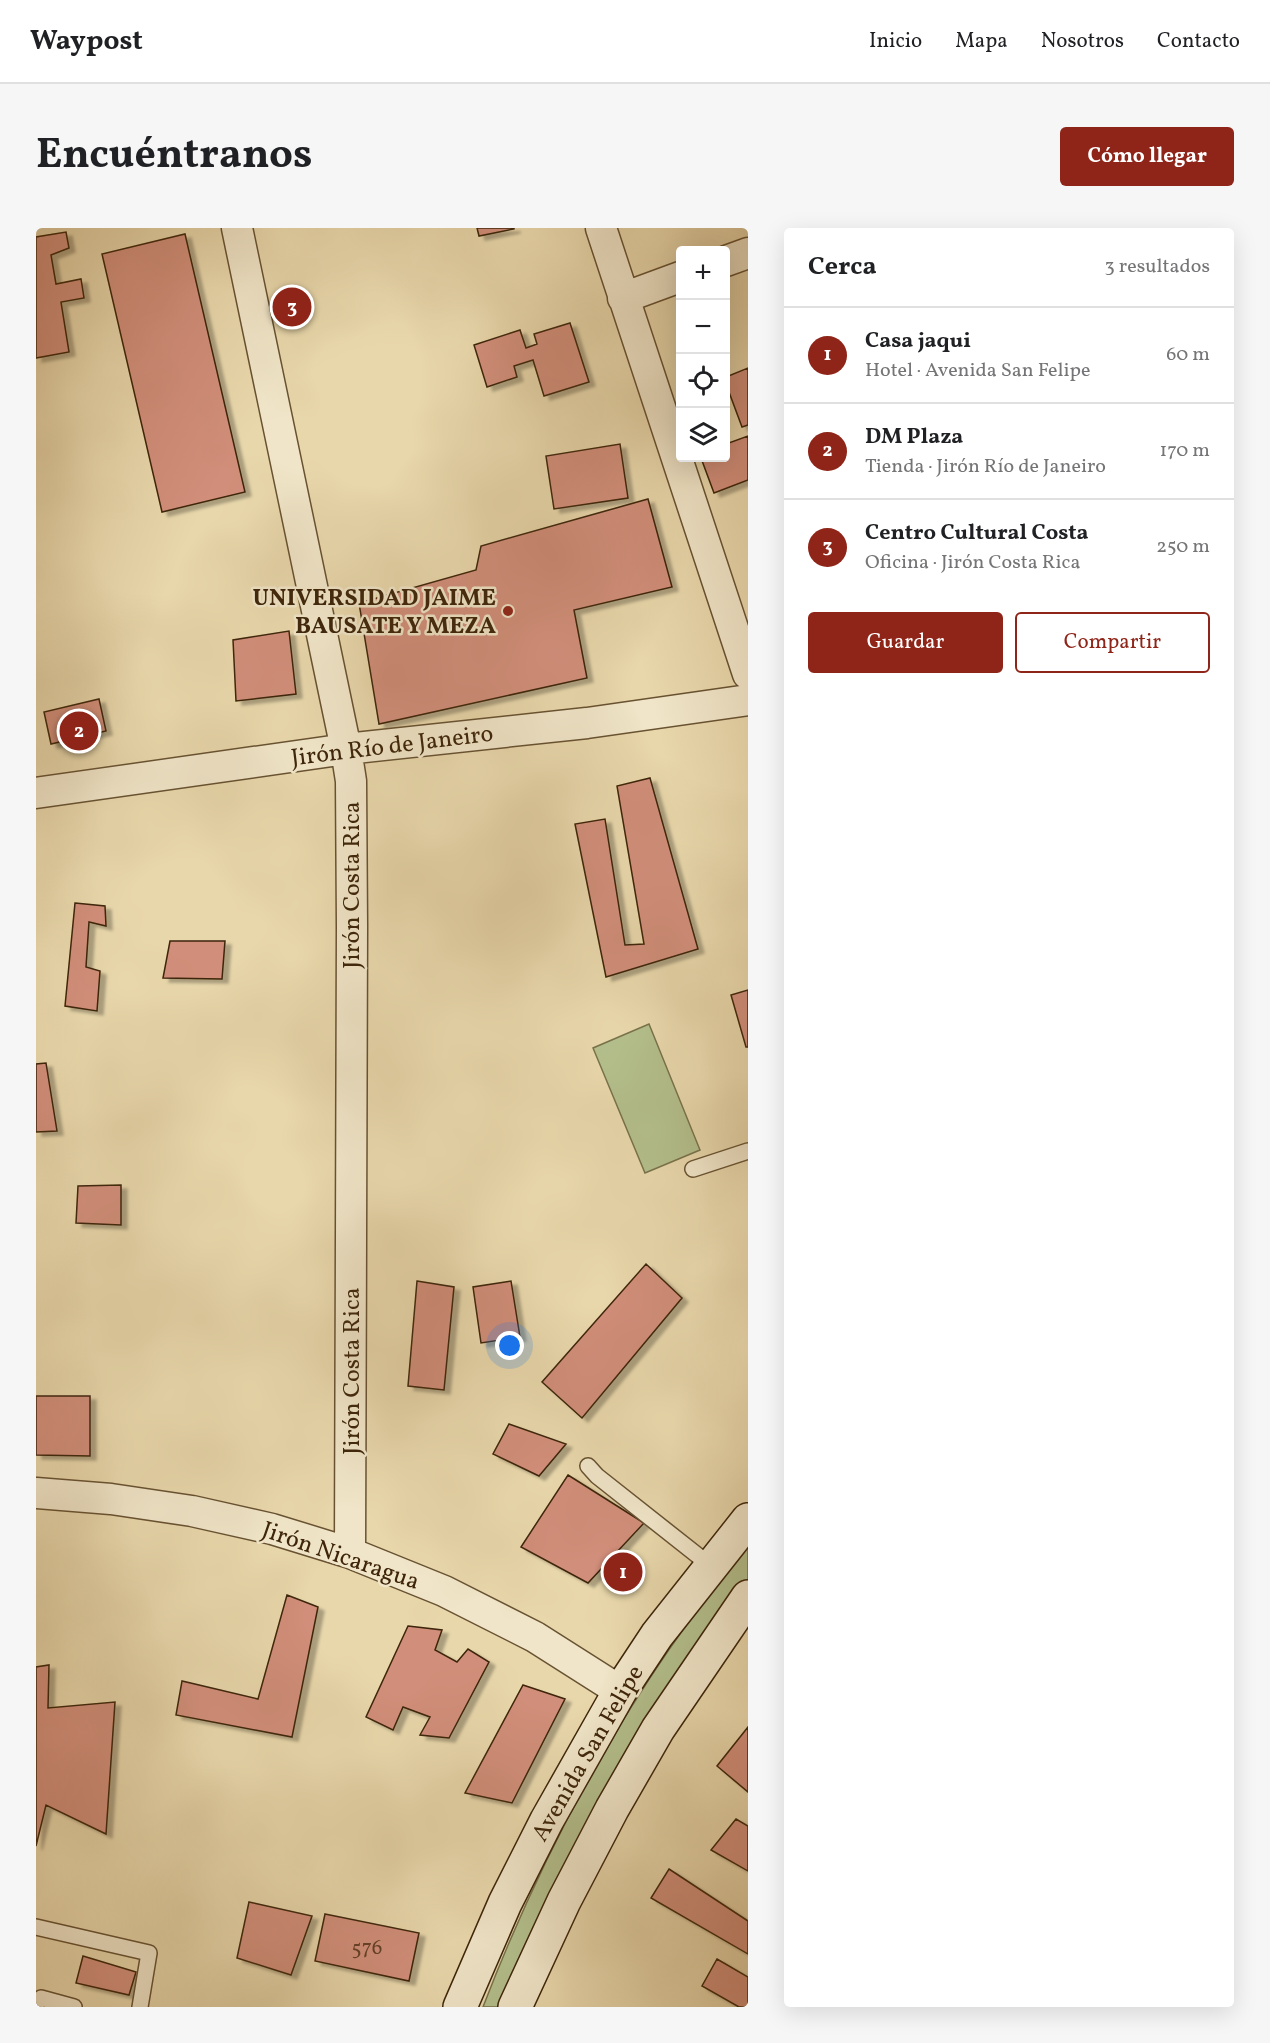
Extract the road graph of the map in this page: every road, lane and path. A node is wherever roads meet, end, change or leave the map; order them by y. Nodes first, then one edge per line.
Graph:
1 (237, 228) edge
2 (601, 228) edge
3 (748, 253) edge
4 (730, 260) edge
5 (676, 279) edge
6 (623, 298) junction
7 (748, 674) edge
8 (748, 700) edge
9 (346, 749) junction
10 (36, 793) edge
11 (748, 1151) edge
12 (693, 1169) dead end
13 (588, 1466) dead end
14 (36, 1493) edge
15 (748, 1520) edge
16 (350, 1553) junction
17 (711, 1566) junction
18 (748, 1597) edge
19 (620, 1691) junction
20 (36, 1927) edge
21 (38, 1999) edge
22 (74, 2007) edge
23 (140, 2007) edge
24 (460, 2007) edge
25 (515, 2007) edge

1 - 9 street, Jirón Costa Rica
2 - 6 street
3 - 4 street
5 - 6 street
6 - 7 street
8 - 9 street, Jirón Río de Janeiro
9 - 10 street, Jirón Río de Janeiro
9 - 16 street, Jirón Costa Rica
11 - 12 lane
13 - 17 lane
14 - 16 street, Jirón Nicaragua
15 - 17 main road, Avenida San Felipe
16 - 19 street, Jirón Nicaragua
17 - 19 main road, Avenida San Felipe
18 - 25 main road, Avenida San Felipe
19 - 24 main road, Avenida San Felipe
20 - 23 lane
21 - 22 lane

